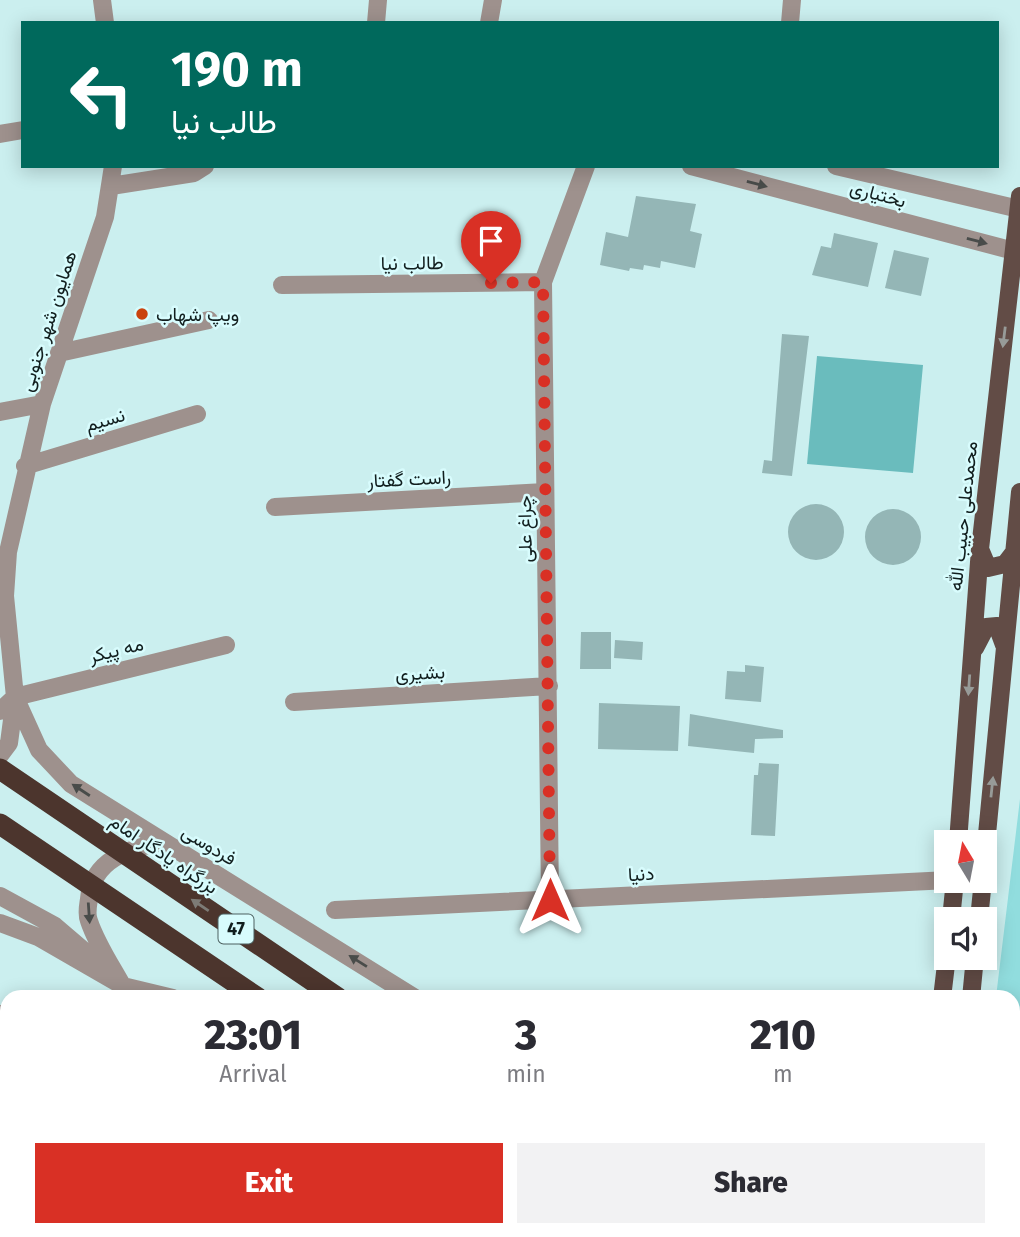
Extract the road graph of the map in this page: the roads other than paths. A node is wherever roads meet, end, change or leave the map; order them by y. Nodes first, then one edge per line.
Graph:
1 (102, 0) edge
2 (378, 0) edge
3 (493, 0) edge
4 (792, 0) edge
5 (105, 21) edge
6 (376, 21) edge
7 (489, 21) edge
8 (790, 21) edge
9 (21, 130) edge
10 (0, 134) edge
11 (113, 168) edge
12 (202, 168) edge
13 (585, 168) edge
14 (699, 168) edge
15 (846, 168) edge
16 (111, 186) junction
17 (1019, 202) edge
18 (1014, 251) junction
19 (543, 282) junction
20 (282, 285) dead end
21 (209, 320) dead end
22 (59, 353) junction
23 (42, 404) junction
24 (0, 412) edge
25 (197, 414) dead end
26 (25, 466) junction
27 (545, 492) junction
28 (1020, 492) edge
29 (275, 507) dead end
30 (979, 549) junction
31 (1015, 551) junction
32 (226, 645) dead end
33 (1005, 652) junction
34 (971, 655) junction
35 (549, 686) junction
36 (15, 697) junction
37 (294, 702) dead end
38 (0, 711) edge
39 (0, 755) edge
40 (0, 769) edge
41 (0, 824) edge
42 (959, 830) edge
43 (987, 830) edge
44 (163, 842) junction
45 (934, 881) edge
46 (0, 896) edge
47 (550, 900) junction
48 (335, 910) dead end
49 (0, 923) edge
50 (945, 970) edge
51 (974, 970) edge
52 (120, 990) edge
53 (122, 990) edge
54 (124, 990) edge
55 (246, 990) edge
56 (326, 990) edge
57 (402, 990) edge
58 (943, 990) edge
59 (972, 990) edge

1 - 5 street
2 - 6 street
3 - 7 street
4 - 8 street
9 - 10 street
11 - 16 street, همایون‌ شهر جنوبی
12 - 16 street
13 - 19 street, چراغ‌ علی
14 -> 18 street, بختیاری
15 - 17 street, بختیاری
16 - 22 street, همایون‌ شهر جنوبی
17 - 18 main road, محمدعلی حبیب الله
18 -> 30 main road, محمدعلی حبیب الله
19 - 20 street, طالب‌ نیا
19 - 27 street, چراغ‌ علی
21 - 22 street
22 - 23 street, همایون‌ شهر جنوبی
23 - 24 street
23 - 26 street, همایون‌ شهر جنوبی
25 - 26 street, نسیم
26 - 36 street, همایون‌ شهر جنوبی
27 - 29 street, راست گفتار
27 - 35 street, چراغ‌ علی
28 - 31 main road
30 - 31 main road
30 - 34 main road, محمدعلی حبیب الله
31 - 33 main road
32 - 36 street, مه‌ پیکر
33 - 34 main road
43 -> 33 main road
34 -> 42 main road, محمدعلی حبیب الله
35 - 37 street, بشیری
35 - 47 street, چراغ‌ علی
36 - 38 street
36 - 39 street
44 -> 36 street, فردوسی
56 -> 40 highway, بزرگراه یادگار امام / 47
41 - 55 highway, 47
44 -> 54 street
57 -> 44 street, فردوسی
45 - 47 street, دنیا
46 - 53 street
47 - 48 street, دنیا
49 - 52 street
50 - 58 main road
51 - 59 main road

